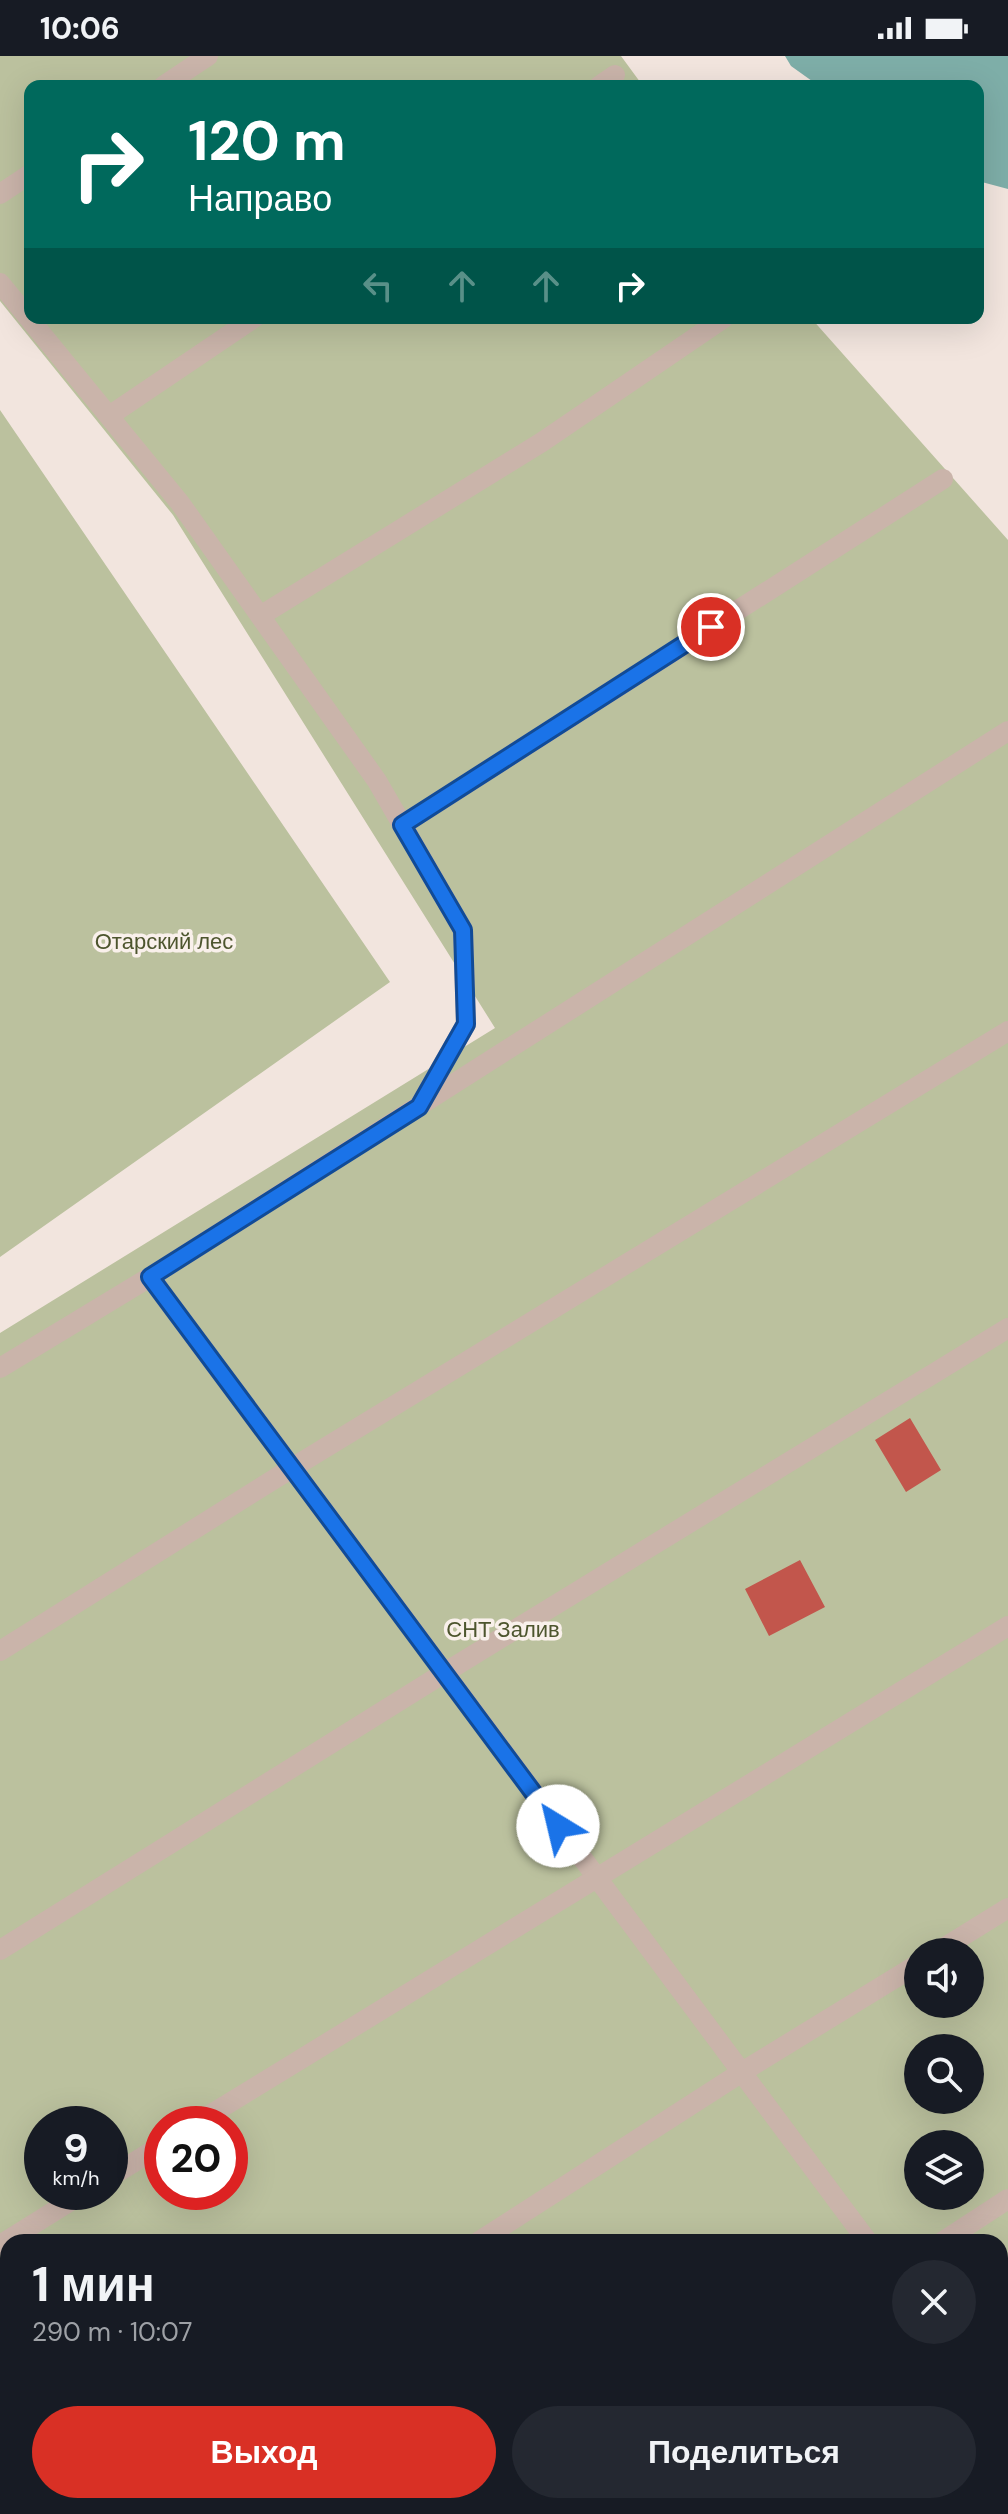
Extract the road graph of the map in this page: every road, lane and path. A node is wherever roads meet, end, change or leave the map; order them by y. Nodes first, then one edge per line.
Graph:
1 (208, 56) edge
2 (172, 80) edge
3 (24, 178) edge
4 (0, 194) edge
5 (0, 283) edge
6 (24, 312) edge
7 (34, 324) edge
8 (245, 324) edge
9 (715, 324) edge
10 (109, 416) junction
11 (943, 479) dead end
12 (260, 616) junction
13 (1008, 731) edge
14 (402, 825) junction
15 (1008, 1031) edge
16 (419, 1107) junction
17 (150, 1277) junction
18 (1008, 1328) edge
19 (0, 1368) edge
20 (292, 1468) junction
21 (1008, 1626) edge
22 (0, 1651) edge
23 (444, 1673) junction
24 (596, 1877) junction
25 (1008, 1908) edge
26 (960, 1938) edge
27 (0, 1950) edge
28 (904, 1973) edge
29 (742, 2072) junction
30 (224, 2106) edge
31 (1008, 2199) edge
32 (56, 2210) edge
33 (18, 2234) edge
34 (490, 2234) edge
35 (862, 2234) edge
36 (954, 2234) edge

1 - 2 lane
3 - 4 lane
5 - 6 lane
7 - 10 lane
8 - 10 lane
9 - 12 lane
10 - 12 lane
11 - 14 lane
12 - 14 lane
13 - 16 lane
14 - 16 lane
15 - 20 lane
16 - 17 lane
17 - 19 lane
17 - 20 lane
18 - 23 lane
20 - 22 lane
20 - 23 lane
21 - 24 lane
23 - 24 lane
23 - 27 lane
24 - 29 lane
24 - 30 lane
25 - 26 lane
28 - 29 lane
29 - 34 lane
29 - 35 lane
31 - 36 lane
32 - 33 lane

